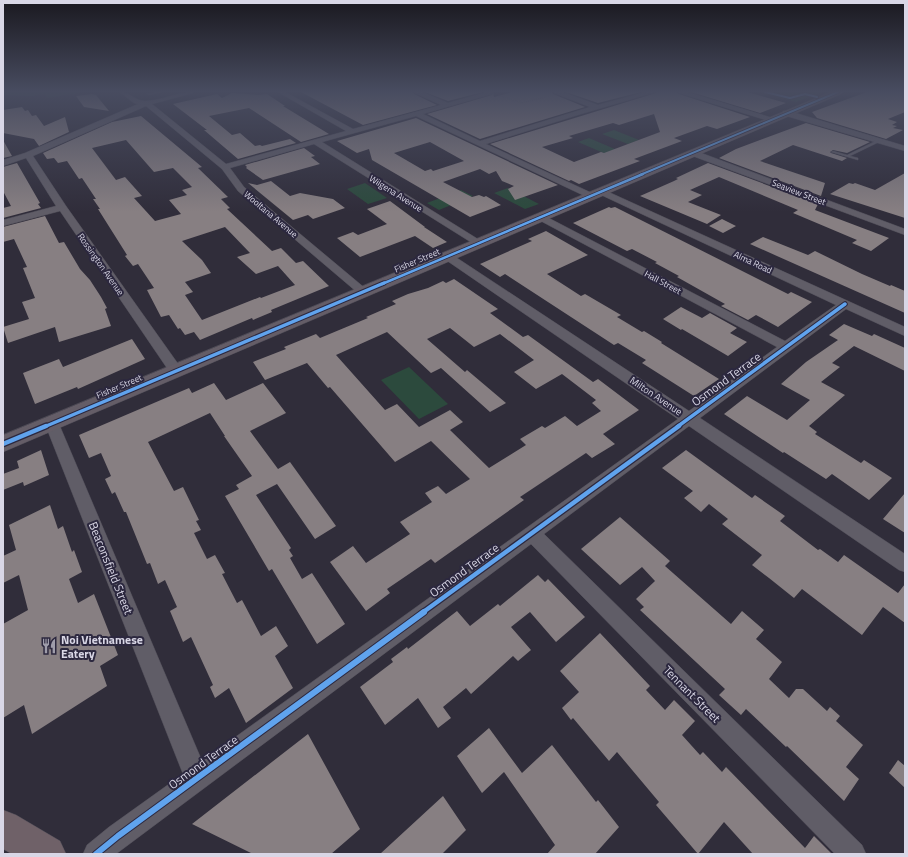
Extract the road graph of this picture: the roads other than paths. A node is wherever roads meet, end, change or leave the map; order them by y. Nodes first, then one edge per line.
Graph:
1 (77, 132) edge
2 (185, 132) edge
3 (354, 132) edge
4 (456, 132) edge
5 (516, 132) edge
6 (742, 132) edge
7 (849, 132) edge
8 (879, 141) junction
9 (316, 142) junction
10 (480, 143) junction
11 (905, 149) edge
12 (833, 152) dead end
13 (693, 153) junction
14 (28, 155) junction
15 (847, 156) junction
16 (858, 160) dead end
17 (3, 163) edge
18 (225, 167) junction
19 (596, 194) junction
20 (62, 207) junction
21 (540, 217) junction
22 (3, 223) edge
23 (905, 232) edge
24 (477, 243) junction
25 (447, 256) junction
26 (362, 291) junction
27 (845, 304) junction
28 (905, 332) edge
29 (786, 347) junction
30 (176, 371) junction
31 (689, 418) junction
32 (52, 424) junction
33 (3, 444) edge
34 (532, 533) junction
35 (905, 564) edge
36 (197, 778) junction
37 (3, 828) edge
38 (47, 854) edge
39 (96, 854) edge
40 (853, 854) edge

1 - 14 street
2 - 18 street, Wooltana Avenue
3 - 9 street
4 - 10 street, Alma Road
5 - 10 street
6 - 13 street, Fisher Street
7 - 8 street
8 - 11 street
8 - 15 lane
9 - 18 street
9 - 24 street, Wilgena Avenue
10 - 19 street, Alma Road
12 - 15 lane
13 - 19 street, Fisher Street
13 - 23 street, Seaview Street
14 - 17 street
14 - 20 street, Rossington Avenue
15 - 16 lane
18 - 26 street, Wooltana Avenue
19 - 21 street, Fisher Street
19 - 27 street, Alma Road
20 - 22 street
20 - 30 street, Rossington Avenue
21 - 24 street, Fisher Street
21 - 29 street, Hall Street
24 - 25 street, Fisher Street
25 - 26 street, Fisher Street
25 - 31 street, Milton Avenue
26 - 30 street, Fisher Street
27 - 28 street, Alma Road
27 - 29 street, Osmond Terrace
29 - 31 street, Osmond Terrace
30 - 32 street, Fisher Street
31 - 34 street, Osmond Terrace
31 - 35 street, Milton Avenue
32 - 33 street, Fisher Street
32 - 36 street, Beaconsfield Street
34 - 36 street, Osmond Terrace
34 - 40 street, Tennant Street
36 - 39 street, Osmond Terrace
37 - 38 highway

